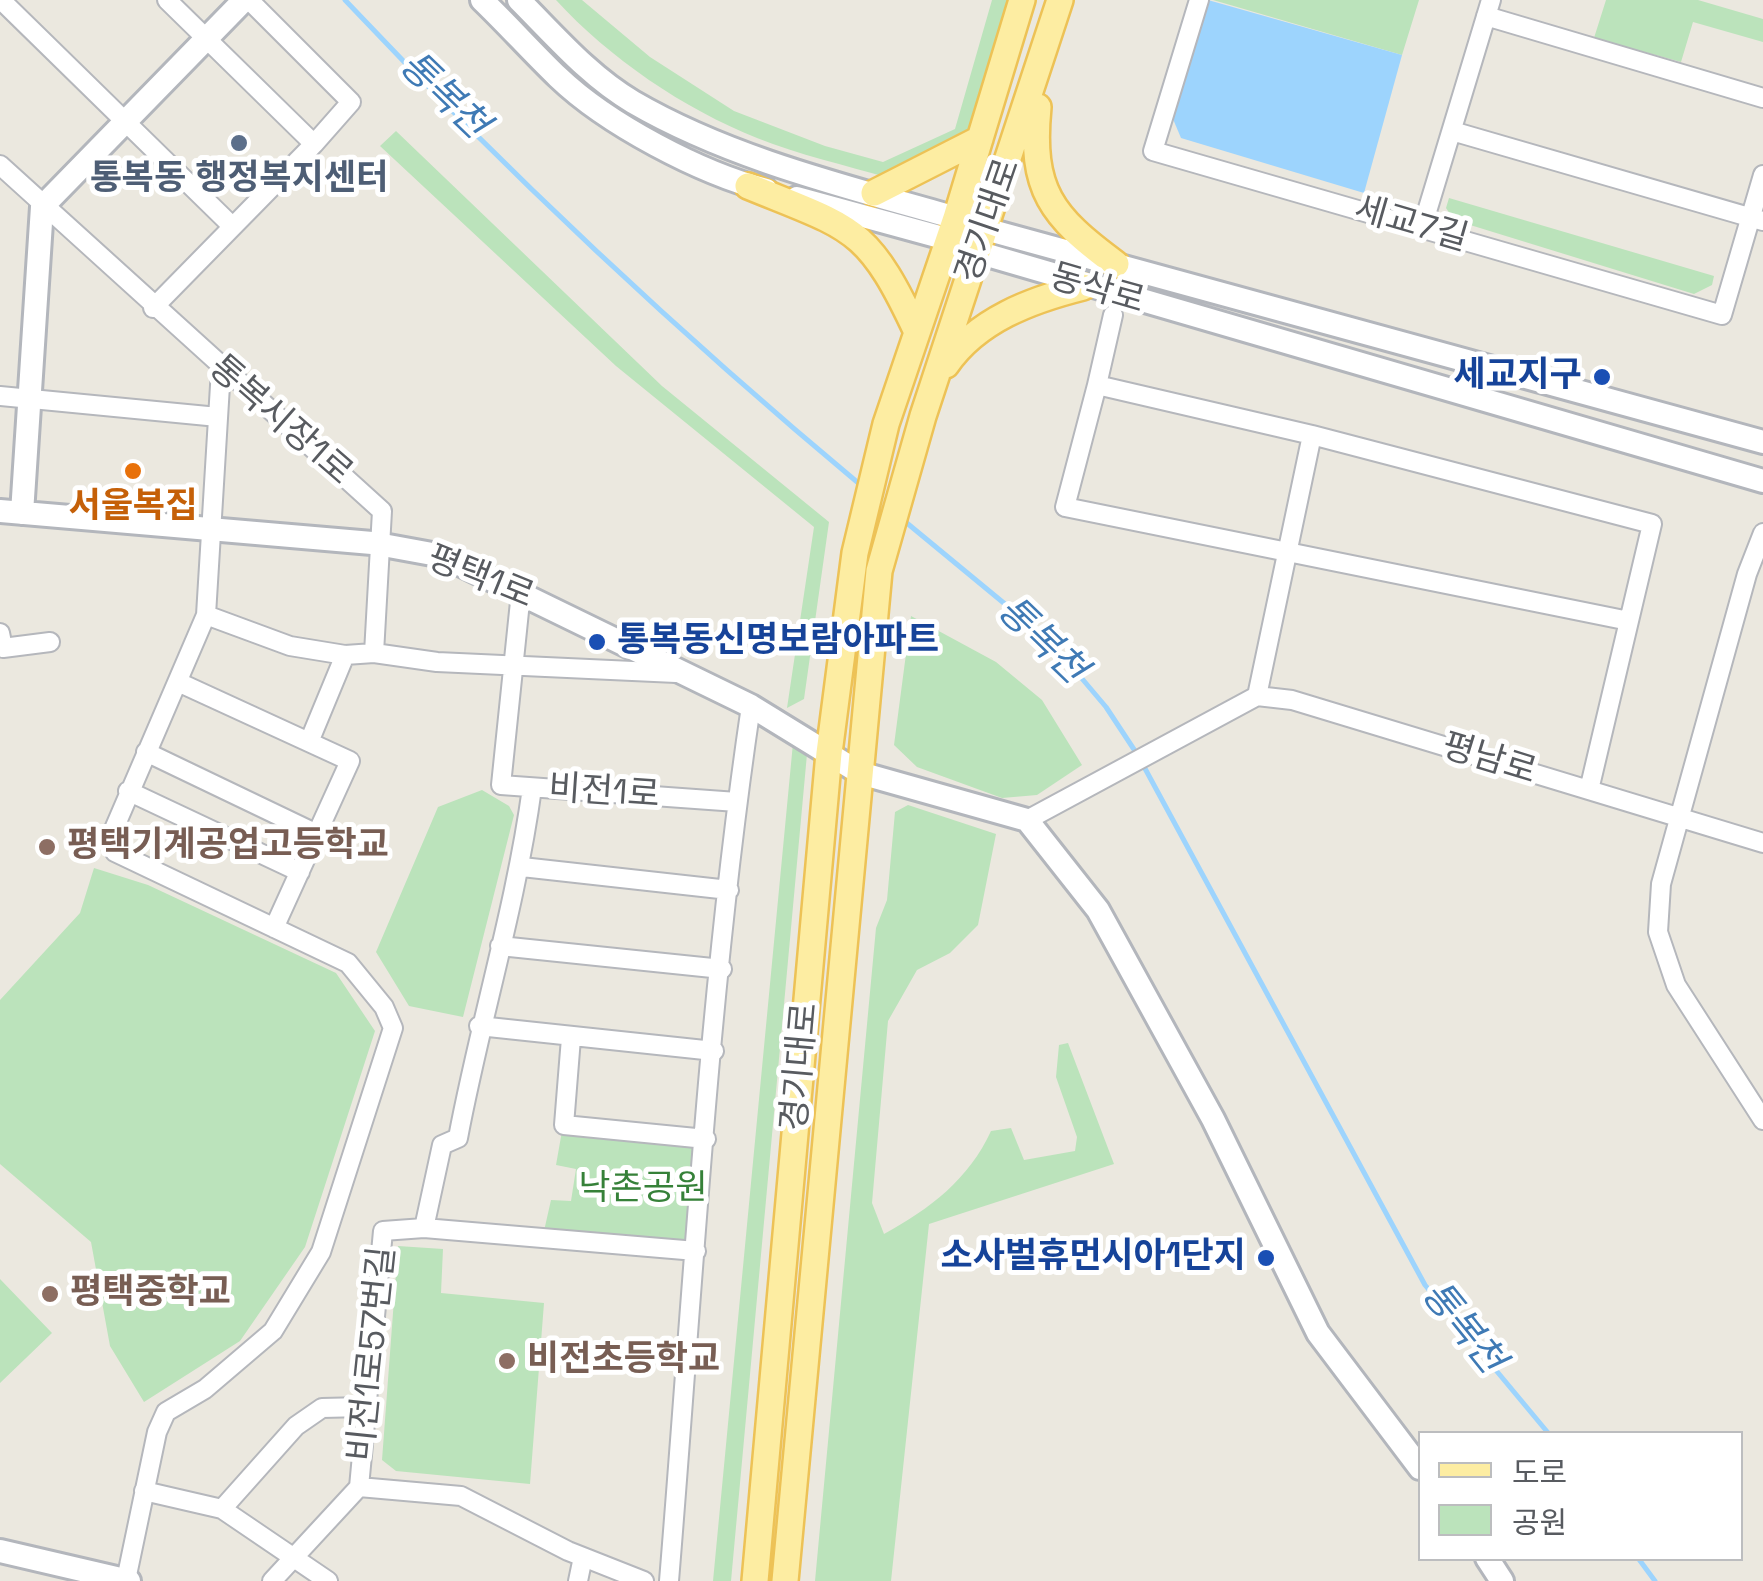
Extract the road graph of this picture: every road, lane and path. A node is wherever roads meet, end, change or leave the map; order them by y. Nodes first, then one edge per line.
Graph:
1 (1, 0) edge
2 (167, 0) edge
3 (246, 0) edge
4 (482, 0) edge
5 (519, 0) edge
6 (1022, 0) edge
7 (1060, 0) edge
8 (1199, 0) edge
9 (1488, 8) edge
10 (205, 39) junction
11 (1043, 58) junction
12 (1763, 98) edge
13 (122, 122) junction
14 (1452, 131) junction
15 (980, 139) junction
16 (314, 144) junction
17 (2, 169) edge
18 (1763, 175) edge
19 (748, 186) junction
20 (874, 192) junction
21 (42, 208) junction
22 (1757, 219) edge
23 (232, 226) junction
24 (1422, 228) junction
25 (952, 229) junction
26 (981, 241) junction
27 (1116, 264) junction
28 (1083, 287) junction
29 (153, 308) junction
30 (1113, 315) dead end
31 (917, 332) junction
32 (221, 369) junction
33 (937, 378) junction
34 (1096, 385) junction
35 (0, 396) edge
36 (26, 398) junction
37 (218, 416) junction
38 (1312, 435) junction
39 (1763, 442) edge
40 (1763, 481) edge
41 (11, 512) edge
42 (213, 532) junction
43 (1763, 533) edge
44 (382, 544) junction
45 (1289, 550) junction
46 (521, 592) junction
47 (206, 615) junction
48 (1629, 621) junction
49 (0, 632) edge
50 (50, 642) dead end
51 (374, 652) junction
52 (345, 655) junction
53 (512, 666) junction
54 (686, 674) junction
55 (178, 682) junction
56 (1257, 696) junction
57 (752, 706) junction
58 (309, 742) junction
59 (146, 752) junction
60 (829, 752) junction
61 (860, 773) junction
62 (532, 788) junction
63 (1589, 790) junction
64 (128, 791) junction
65 (737, 802) junction
66 (1680, 818) junction
67 (1027, 820) junction
68 (317, 834) junction
69 (1763, 843) edge
70 (522, 867) junction
71 (300, 872) junction
72 (730, 890) junction
73 (274, 928) junction
74 (500, 946) junction
75 (722, 969) junction
76 (479, 1026) junction
77 (571, 1038) junction
78 (714, 1051) junction
79 (1763, 1120) edge
80 (706, 1139) junction
81 (424, 1228) junction
82 (696, 1251) junction
83 (364, 1408) junction
84 (1418, 1465) edge
85 (358, 1486) junction
86 (144, 1491) junction
87 (222, 1509) junction
88 (0, 1551) edge
89 (296, 1555) junction
90 (582, 1558) junction
91 (128, 1580) edge
92 (272, 1581) edge
93 (328, 1581) edge
94 (578, 1581) edge
95 (644, 1581) edge
96 (669, 1581) edge
97 (755, 1581) edge
98 (786, 1581) edge

1 - 13 street
2 - 10 street
3 - 10 street
3 - 16 street
4 - 19 street
5 - 20 street
6 - 15 main road, 경기대로
7 - 11 main road, 경기대로
8 - 24 street, 세교7길
9 - 12 street
9 - 14 street
10 - 13 street
10 - 16 street
11 - 26 main road, 경기대로
11 - 27 main road
13 - 21 street
13 - 23 street
14 - 22 street
14 - 24 street
15 - 20 main road
15 - 25 main road, 경기대로
16 - 23 street
17 - 21 street, 통복시장1로
18 - 22 street, 세교7길
19 - 25 street
19 - 31 main road
20 - 25 street
21 - 29 street, 통복시장1로
21 - 36 street
22 - 24 street, 세교7길
23 - 29 street
25 - 26 main road
25 - 31 main road, 경기대로
26 - 27 street, 동삭로
26 - 28 street, 동삭로
26 - 33 main road, 경기대로
27 - 39 street, 동삭로
28 - 33 main road
28 - 40 street, 동삭로
29 - 32 street, 통복시장1로
30 - 34 street
31 - 60 main road, 경기대로
32 - 37 street
32 - 44 street, 통복시장1로
33 - 61 main road, 경기대로
34 - 38 street
34 - 45 street
35 - 36 street
36 - 37 street
36 - 41 street
37 - 42 street
38 - 45 street
38 - 48 street
41 - 42 street, 평택1로
42 - 44 street, 평택1로
42 - 47 street
43 - 66 street
44 - 46 street, 평택1로
44 - 51 street
45 - 48 street
45 - 56 street
46 - 53 street
46 - 54 street, 평택1로
47 - 52 street
47 - 55 street
48 - 63 street
49 - 50 street
51 - 52 street
51 - 53 street
52 - 58 street
53 - 54 street
53 - 62 street, 비전1로
54 - 57 street, 평택1로
55 - 58 street
55 - 59 street
56 - 63 street, 평남로
56 - 67 street
57 - 60 street, 평택1로
57 - 65 street
58 - 68 street
59 - 64 street
59 - 68 street
60 - 61 street, 평택1로
60 - 97 main road, 경기대로
61 - 67 street, 평택1로
61 - 98 main road, 경기대로
62 - 65 street, 비전1로
62 - 70 street, 비전1로57번길
63 - 66 street, 평남로
64 - 71 street
64 - 73 street
65 - 72 street
66 - 69 street, 평남로
66 - 79 street
67 - 84 street
68 - 71 street
70 - 72 street
70 - 74 street, 비전1로57번길
71 - 73 street
72 - 75 street
73 - 86 street
74 - 75 street
74 - 76 street, 비전1로57번길
75 - 78 street
76 - 77 street
76 - 81 street, 비전1로57번길
77 - 78 street
77 - 80 street
78 - 80 street
80 - 82 street
81 - 82 street
81 - 83 street, 비전1로57번길
82 - 96 street
83 - 85 street, 비전1로57번길
83 - 87 street
85 - 89 street, 비전1로57번길
85 - 90 street
86 - 87 street
86 - 91 street
87 - 89 street
88 - 91 street
89 - 92 street, 비전1로57번길
89 - 93 street
90 - 94 street
90 - 95 street

